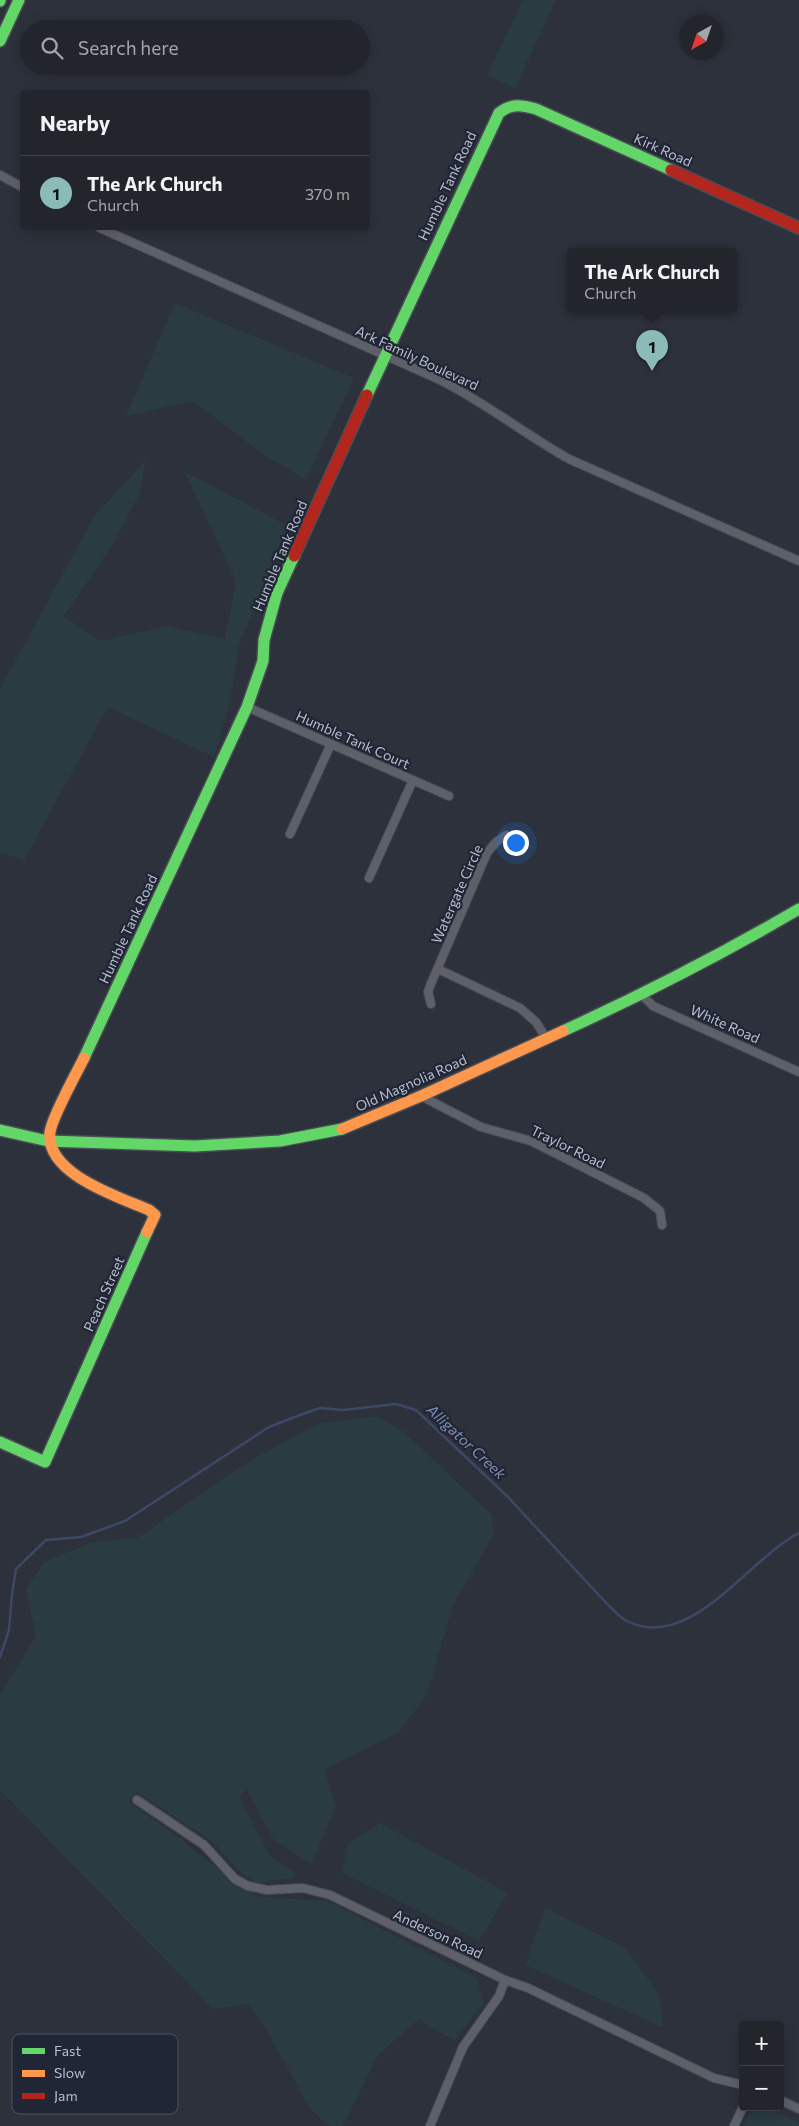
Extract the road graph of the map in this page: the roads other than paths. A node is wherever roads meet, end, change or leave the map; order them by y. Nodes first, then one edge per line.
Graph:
1 (19, 0) edge
2 (0, 41) edge
3 (514, 104) joint
4 (0, 175) edge
5 (20, 186) edge
6 (799, 228) edge
7 (104, 230) edge
8 (386, 356) junction
9 (799, 561) edge
10 (247, 706) junction
11 (331, 744) junction
12 (414, 780) junction
13 (449, 796) dead end
14 (290, 834) dead end
15 (506, 836) dead end
16 (369, 878) dead end
17 (799, 909) edge
18 (438, 969) junction
19 (642, 995) junction
20 (431, 1004) dead end
21 (546, 1038) junction
22 (799, 1072) edge
23 (421, 1096) junction
24 (0, 1130) edge
25 (48, 1141) junction
26 (662, 1225) dead end
27 (0, 1442) edge
28 (137, 1800) dead end
29 (505, 1980) junction
30 (739, 2084) edge
31 (784, 2102) edge
32 (799, 2109) edge
33 (741, 2111) edge
34 (430, 2126) edge
35 (734, 2126) edge

1 - 2 street
3 - 6 street, Kirk Road
3 - 8 street, Humble Tank Road
4 - 5 street
7 - 8 street, Ark Family Boulevard
8 - 9 street, Ark Family Boulevard
8 - 10 street, Humble Tank Road
10 - 11 street, Humble Tank Court
10 - 25 street, Humble Tank Road
11 - 12 street, Humble Tank Court
11 - 14 street
12 - 13 street, Humble Tank Court
12 - 16 street
15 - 18 street, Watergate Circle
17 - 19 street, Old Magnolia Road
18 - 20 street, Watergate Circle
18 - 21 street
19 - 21 street, Old Magnolia Road
19 - 22 street, White Road
21 - 23 street, Old Magnolia Road
23 - 25 street, Old Magnolia Road
23 - 26 street, Traylor Road
24 - 25 street, Old Magnolia Road
25 - 27 street, Peach Street
28 - 29 street, Anderson Road
29 - 30 street, Anderson Road
29 - 34 street
31 - 32 street
33 - 35 street

